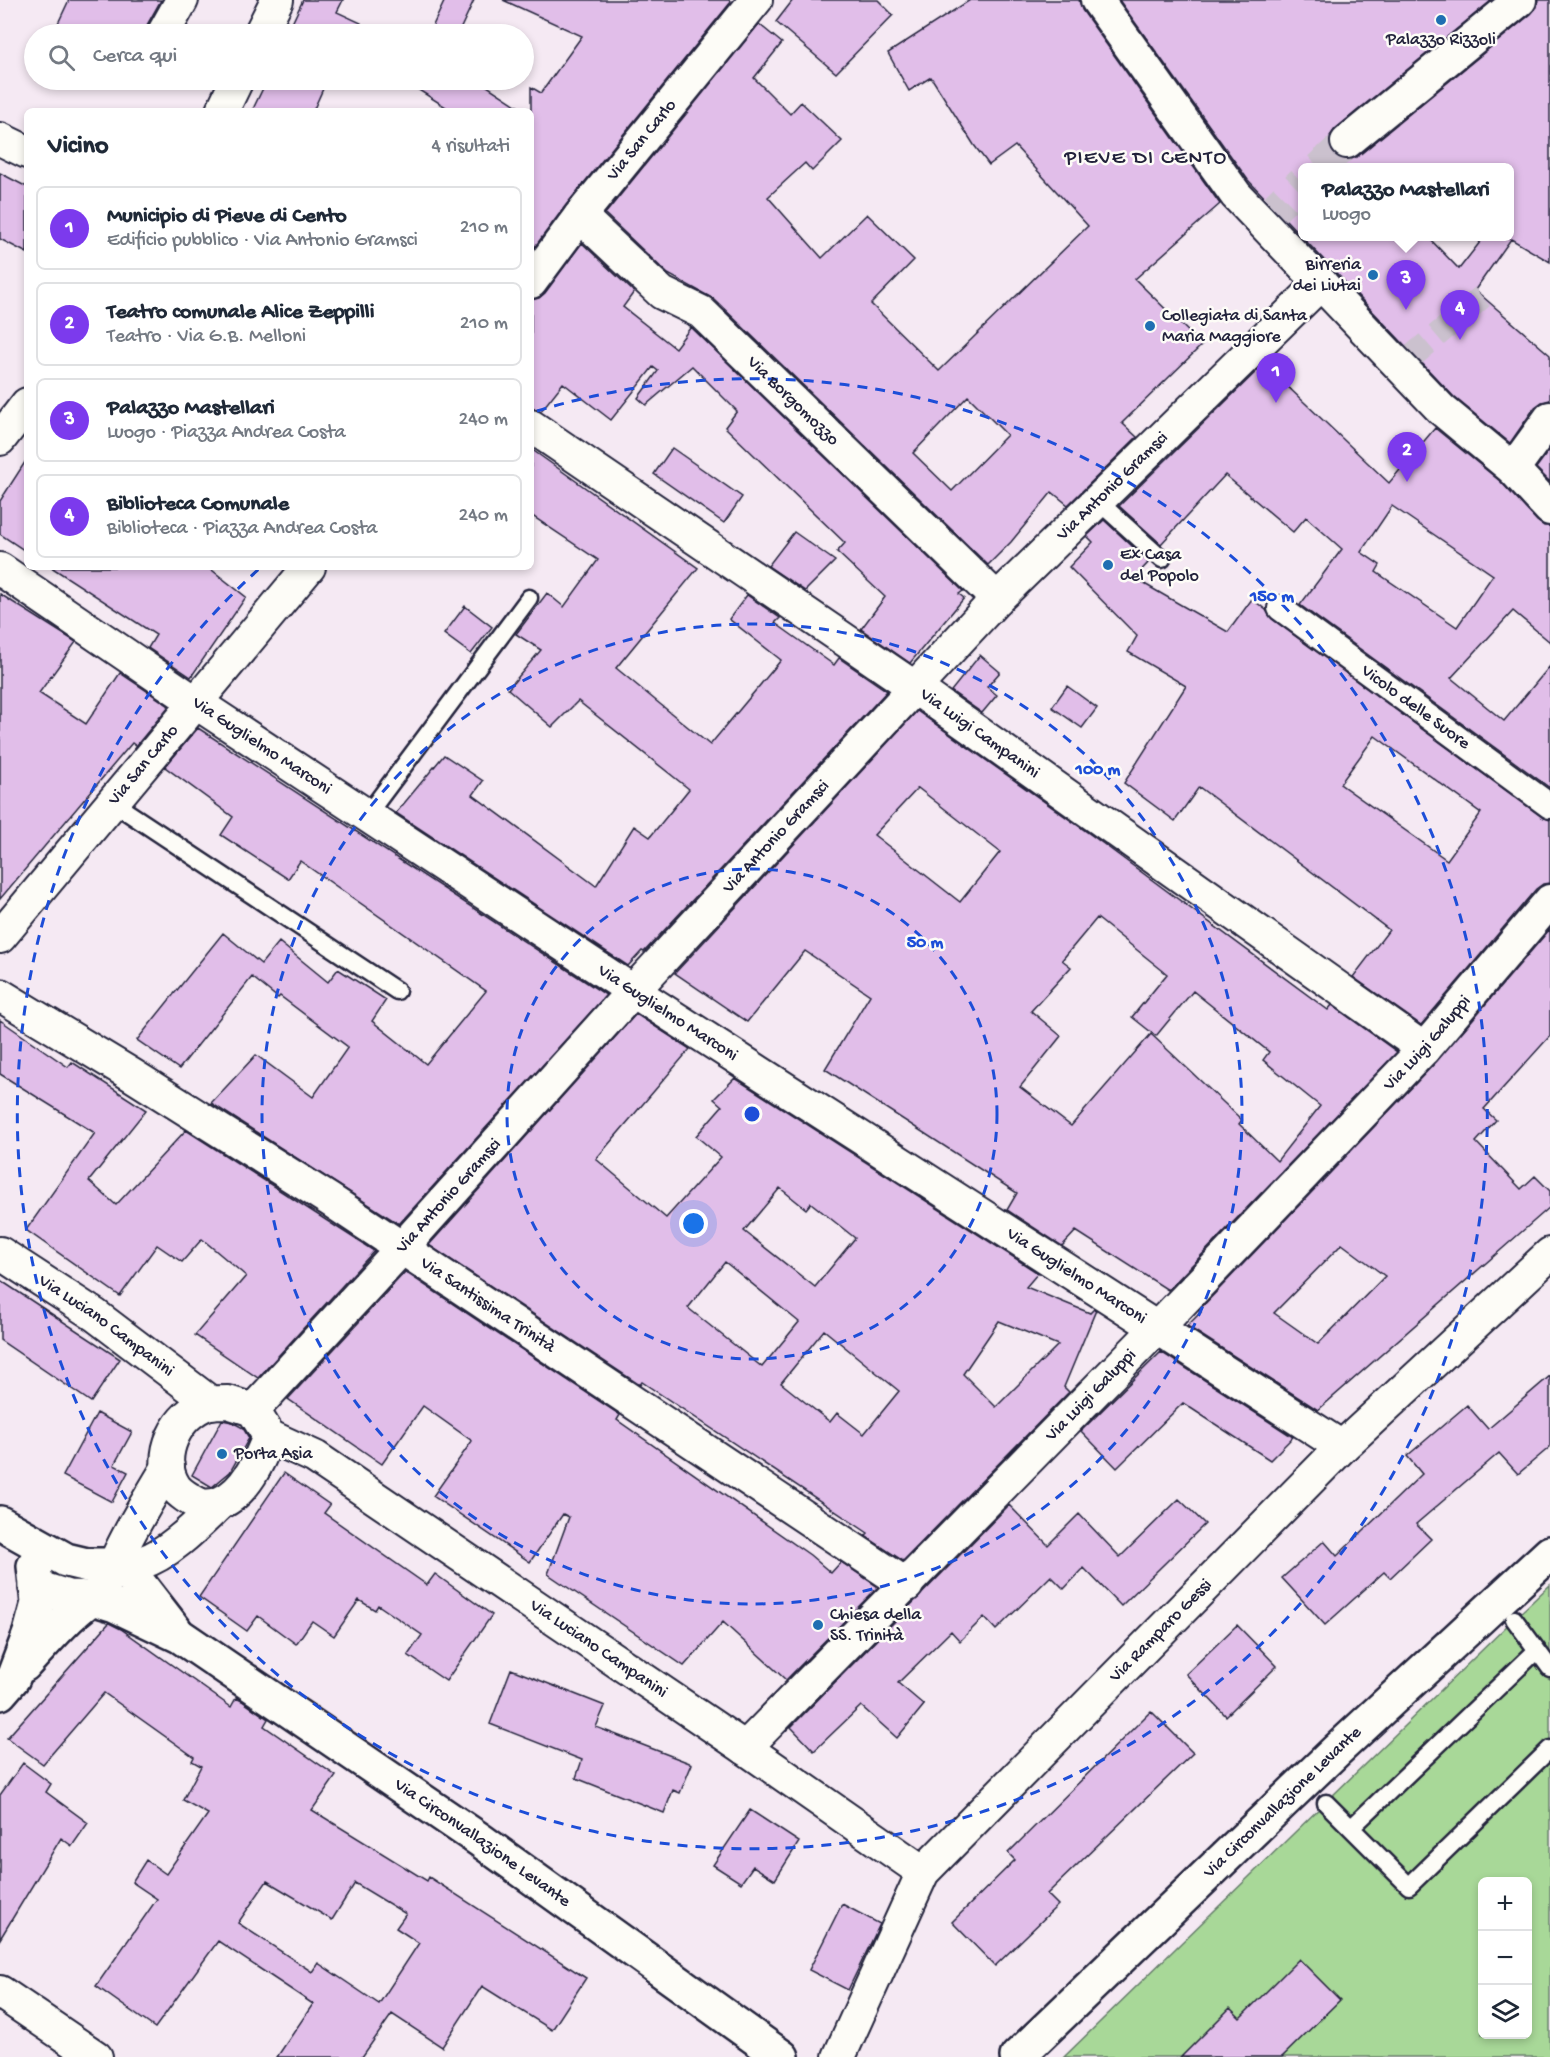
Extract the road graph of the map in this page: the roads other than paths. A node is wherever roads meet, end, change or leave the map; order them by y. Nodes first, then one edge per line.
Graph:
1 (182, 0) edge
2 (277, 0) edge
3 (756, 0) edge
4 (1097, 0) edge
5 (1520, 0) edge
6 (169, 24) edge
7 (265, 24) edge
8 (232, 90) edge
9 (223, 108) edge
10 (0, 138) edge
11 (1347, 142) tunnel mouth
12 (24, 150) edge
13 (580, 216) junction
14 (534, 278) edge
15 (1321, 283) junction
16 (24, 408) edge
17 (1550, 418) edge
18 (534, 428) edge
19 (0, 440) edge
20 (1513, 469) junction
21 (1098, 501) junction
22 (1550, 509) edge
23 (1162, 559) dead end
24 (0, 569) edge
25 (306, 570) edge
26 (529, 598) dead end
27 (997, 599) junction
28 (1280, 608) dead end
29 (914, 687) junction
30 (195, 702) junction
31 (112, 802) junction
32 (1550, 806) edge
33 (367, 815) junction
34 (1550, 901) edge
35 (0, 937) edge
36 (633, 991) junction
37 (397, 992) dead end
38 (0, 994) edge
39 (1424, 1048) junction
40 (401, 1249) junction
41 (0, 1253) edge
42 (1550, 1254) edge
43 (1158, 1327) junction
44 (210, 1403) junction
45 (261, 1423) junction
46 (1342, 1448) junction
47 (168, 1467) junction
48 (219, 1504) junction
49 (5, 1526) edge
50 (189, 1532) junction
51 (1550, 1553) edge
52 (101, 1565) junction
53 (907, 1585) junction
54 (36, 1587) junction
55 (92, 1598) junction
56 (158, 1609) junction
57 (1514, 1619) dead end
58 (180, 1636) junction
59 (1537, 1650) junction
60 (1550, 1668) edge
61 (7, 1685) edge
62 (745, 1748) junction
63 (1550, 1749) edge
64 (1326, 1803) dead end
65 (1351, 1828) junction
66 (923, 1872) junction
67 (0, 1992) edge
68 (96, 2057) edge
69 (782, 2057) edge
70 (839, 2057) edge
71 (1017, 2057) edge

1 - 6 street
2 - 7 street
3 - 13 street, Via San Carlo
4 - 15 street
5 - 11 street
8 - 9 street
10 - 12 street
13 - 14 street, Via San Carlo
13 - 27 street, Via Borgomozzo
15 - 20 street
15 - 21 street, Via Antonio Gramsci
16 - 19 street
17 - 20 street
18 - 29 street, Via Luigi Campanini
20 - 22 street
21 - 23 lane
21 - 27 street, Via Antonio Gramsci
24 - 30 street, Via Guglielmo Marconi
25 - 30 street, Via San Carlo
26 - 33 lane
27 - 29 street, Via Antonio Gramsci
28 - 32 street, Vicolo delle Suore
29 - 36 street, Via Antonio Gramsci
29 - 39 street, Via Luigi Campanini
30 - 31 street, Via San Carlo
30 - 33 street, Via Guglielmo Marconi
31 - 35 street, Via San Carlo
31 - 37 lane
33 - 36 street, Via Guglielmo Marconi
34 - 39 street, Via Luigi Galuppi
36 - 40 street, Via Antonio Gramsci
36 - 43 street, Via Guglielmo Marconi
38 - 40 street, Via Santissima Trinità
39 - 43 street, Via Luigi Galuppi
40 - 45 street, Via Antonio Gramsci
40 - 53 street, Via Santissima Trinità
41 - 44 street, Via Luciano Campanini
42 - 46 street, Via Ramparo Gessi
43 - 46 street, Via Guglielmo Marconi
43 - 53 street, Via Luigi Galuppi
44 - 45 street
44 - 47 street
45 - 48 street, Via Antonio Gramsci
45 - 62 street, Via Luciano Campanini
46 - 66 street, Via Ramparo Gessi
47 - 48 street
47 - 52 street
48 - 50 street, Via Antonio Gramsci
49 - 52 main road, Via Circonvallazione Levante
49 - 54 main road, Via Circonvallazione Levante
50 - 52 street
50 - 56 street
51 - 71 main road, Via Circonvallazione Levante
52 - 54 main road
52 - 55 street
52 - 56 main road, Via Circonvallazione Levante
53 - 62 street, Via Luigi Galuppi
54 - 55 main road, Via Circonvallazione Levante
54 - 61 main road, Via Circonvallazione Levante
55 - 58 main road, Via Circonvallazione Levante
55 - 61 main road
56 - 58 main road, Via Circonvallazione Levante
57 - 59 lane
58 - 69 main road, Via Circonvallazione Levante
59 - 60 lane
59 - 65 lane
62 - 66 street, Via Luciano Campanini
63 - 65 lane
64 - 65 lane
66 - 70 street, Via Ramparo Gessi
67 - 68 street

